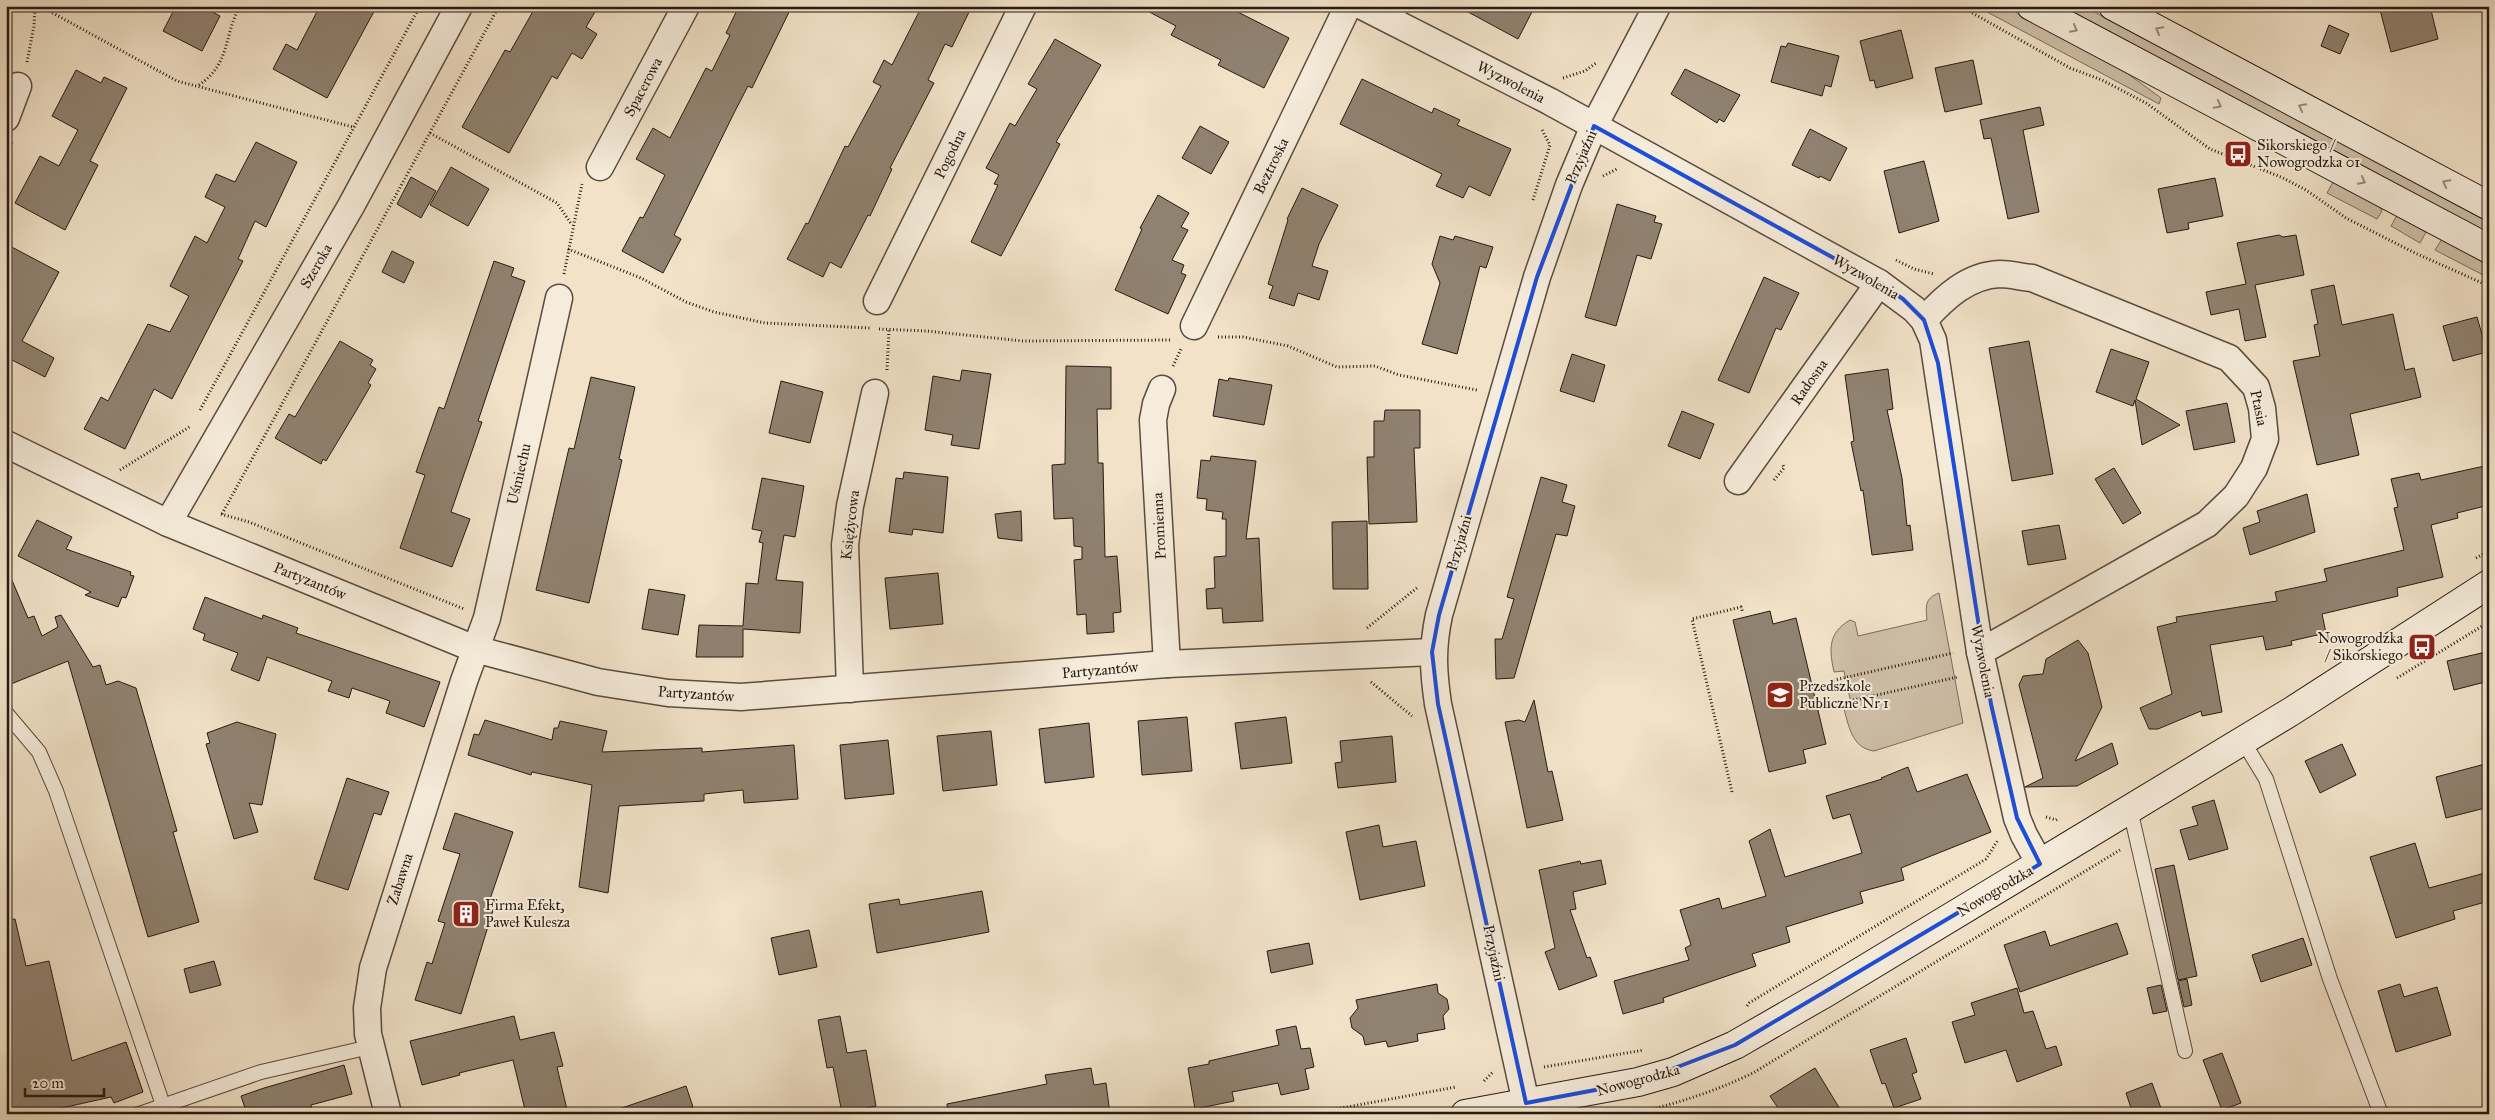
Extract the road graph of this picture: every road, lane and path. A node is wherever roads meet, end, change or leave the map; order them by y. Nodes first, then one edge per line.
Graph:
1 (35, 6) edge
2 (40, 6) edge
3 (240, 6) edge
4 (420, 6) edge
5 (459, 6) edge
6 (499, 6) edge
7 (686, 6) edge
8 (1023, 6) edge
9 (1348, 6) edge
10 (1362, 6) edge
11 (1657, 6) edge
12 (1960, 6) edge
13 (2031, 6) edge
14 (2113, 6) edge
15 (1398, 14) edge
16 (1600, 55) dead end
17 (1561, 79) dead end
18 (18, 86) joint
19 (198, 86) junction
20 (6, 118) edge
21 (1537, 120) dead end
22 (1594, 126) junction
23 (354, 127) junction
24 (430, 133) junction
25 (600, 167) joint
26 (1626, 172) dead end
27 (1599, 181) dead end
28 (1533, 202) dead end
29 (2489, 206) edge
30 (572, 225) junction
31 (568, 249) junction
32 (2489, 249) edge
33 (1879, 283) junction
34 (2489, 286) edge
35 (559, 298) joint
36 (877, 302) joint
37 (1924, 320) junction
38 (889, 330) junction
39 (1199, 333) junction
40 (1480, 380) dead end
41 (1162, 389) joint
42 (1477, 390) junction
43 (876, 393) joint
44 (1474, 399) dead end
45 (199, 411) dead end
46 (195, 420) dead end
47 (6, 444) edge
48 (1782, 461) dead end
49 (123, 477) dead end
50 (1738, 481) dead end
51 (1768, 486) dead end
52 (183, 497) junction
53 (222, 514) junction
54 (168, 523) junction
55 (2489, 551) edge
56 (2473, 560) dead end
57 (2489, 584) edge
58 (1420, 585) dead end
59 (1743, 613) dead end
60 (487, 618) junction
61 (1358, 629) dead end
62 (1952, 643) dead end
63 (475, 649) junction
64 (1432, 652) junction
65 (1980, 652) junction
66 (1954, 653) junction
67 (1955, 661) dead end
68 (1167, 664) junction
69 (1957, 669) dead end
70 (1958, 677) junction
71 (1830, 681) dead end
72 (1960, 686) dead end
73 (850, 689) junction
74 (1836, 704) dead end
75 (6, 713) edge
76 (2243, 741) junction
77 (1732, 792) dead end
78 (2130, 809) junction
79 (2064, 815) dead end
80 (2022, 829) junction
81 (1994, 831) dead end
82 (1997, 841) junction
83 (2040, 864) junction
84 (1745, 1010) dead end
85 (370, 1047) junction
86 (1653, 1048) dead end
87 (2185, 1051) dead end
88 (1519, 1067) junction
89 (1480, 1082) dead end
90 (1465, 1085) dead end
91 (1526, 1103) junction
92 (163, 1105) junction
93 (139, 1114) edge
94 (388, 1114) edge
95 (1309, 1114) edge
96 (1465, 1114) edge
97 (2382, 1114) edge

1 - 18 path
2 - 19 path
3 - 19 path
4 - 23 path
5 - 52 street, Szeroka
6 - 24 path
7 - 25 street, Spacerowa
8 - 36 street, Pogodna
9 - 39 street, Beztroska
10 - 15 street, Wyzwolenia
11 - 22 street, Przyjaźni
12 - 34 path
13 -> 32 street
29 -> 14 street
15 - 22 street, Wyzwolenia
16 - 17 path
18 - 20 street
19 - 23 path
21 - 28 path
22 - 33 street, Wyzwolenia
22 - 64 street, Przyjaźni
23 - 45 path
24 - 30 path
24 - 53 path
25 - 30 path
26 - 27 path
30 - 31 path
31 - 35 path
31 - 38 path
33 - 37 street, Wyzwolenia
33 - 50 street, Radosna
35 - 60 street, Uśmiechu
36 - 38 path
37 - 65 street, Wyzwolenia
37 - 65 street, Ptasia
38 - 39 path
38 - 43 path
39 - 41 path
39 - 42 path
40 - 42 path
41 - 68 street, Promienna
42 - 44 path
43 - 73 street, Księżycowa
46 - 49 path
47 - 54 street, Partyzantów
48 - 51 path
52 - 53 path
52 - 54 street, Szeroka
53 - 60 path
54 - 63 street, Partyzantów
55 - 56 path
57 - 76 street, Nowogrodzka
58 - 61 path
59 - 77 path
60 - 63 street, Uśmiechu
62 - 66 path
63 - 73 street, Partyzantów
63 - 85 street, Zabawna
64 - 68 street, Partyzantów
64 - 88 street, Przyjaźni
65 - 80 street, Wyzwolenia
66 - 67 path
66 - 71 path
68 - 73 street, Partyzantów
69 - 70 path
70 - 72 path
70 - 74 path
75 - 92 lane
76 - 78 street, Nowogrodzka
76 - 97 lane
78 - 83 street, Nowogrodzka
78 - 87 lane
79 - 80 path
80 - 82 path
80 - 83 street, Wyzwolenia
81 - 82 path
82 - 84 path
83 - 91 street, Nowogrodzka
85 - 92 lane
85 - 94 street, Zabawna
86 - 88 path
88 - 89 path
88 - 91 street, Przyjaźni
90 - 95 path
91 - 96 street, Nowogrodzka
92 - 93 lane

